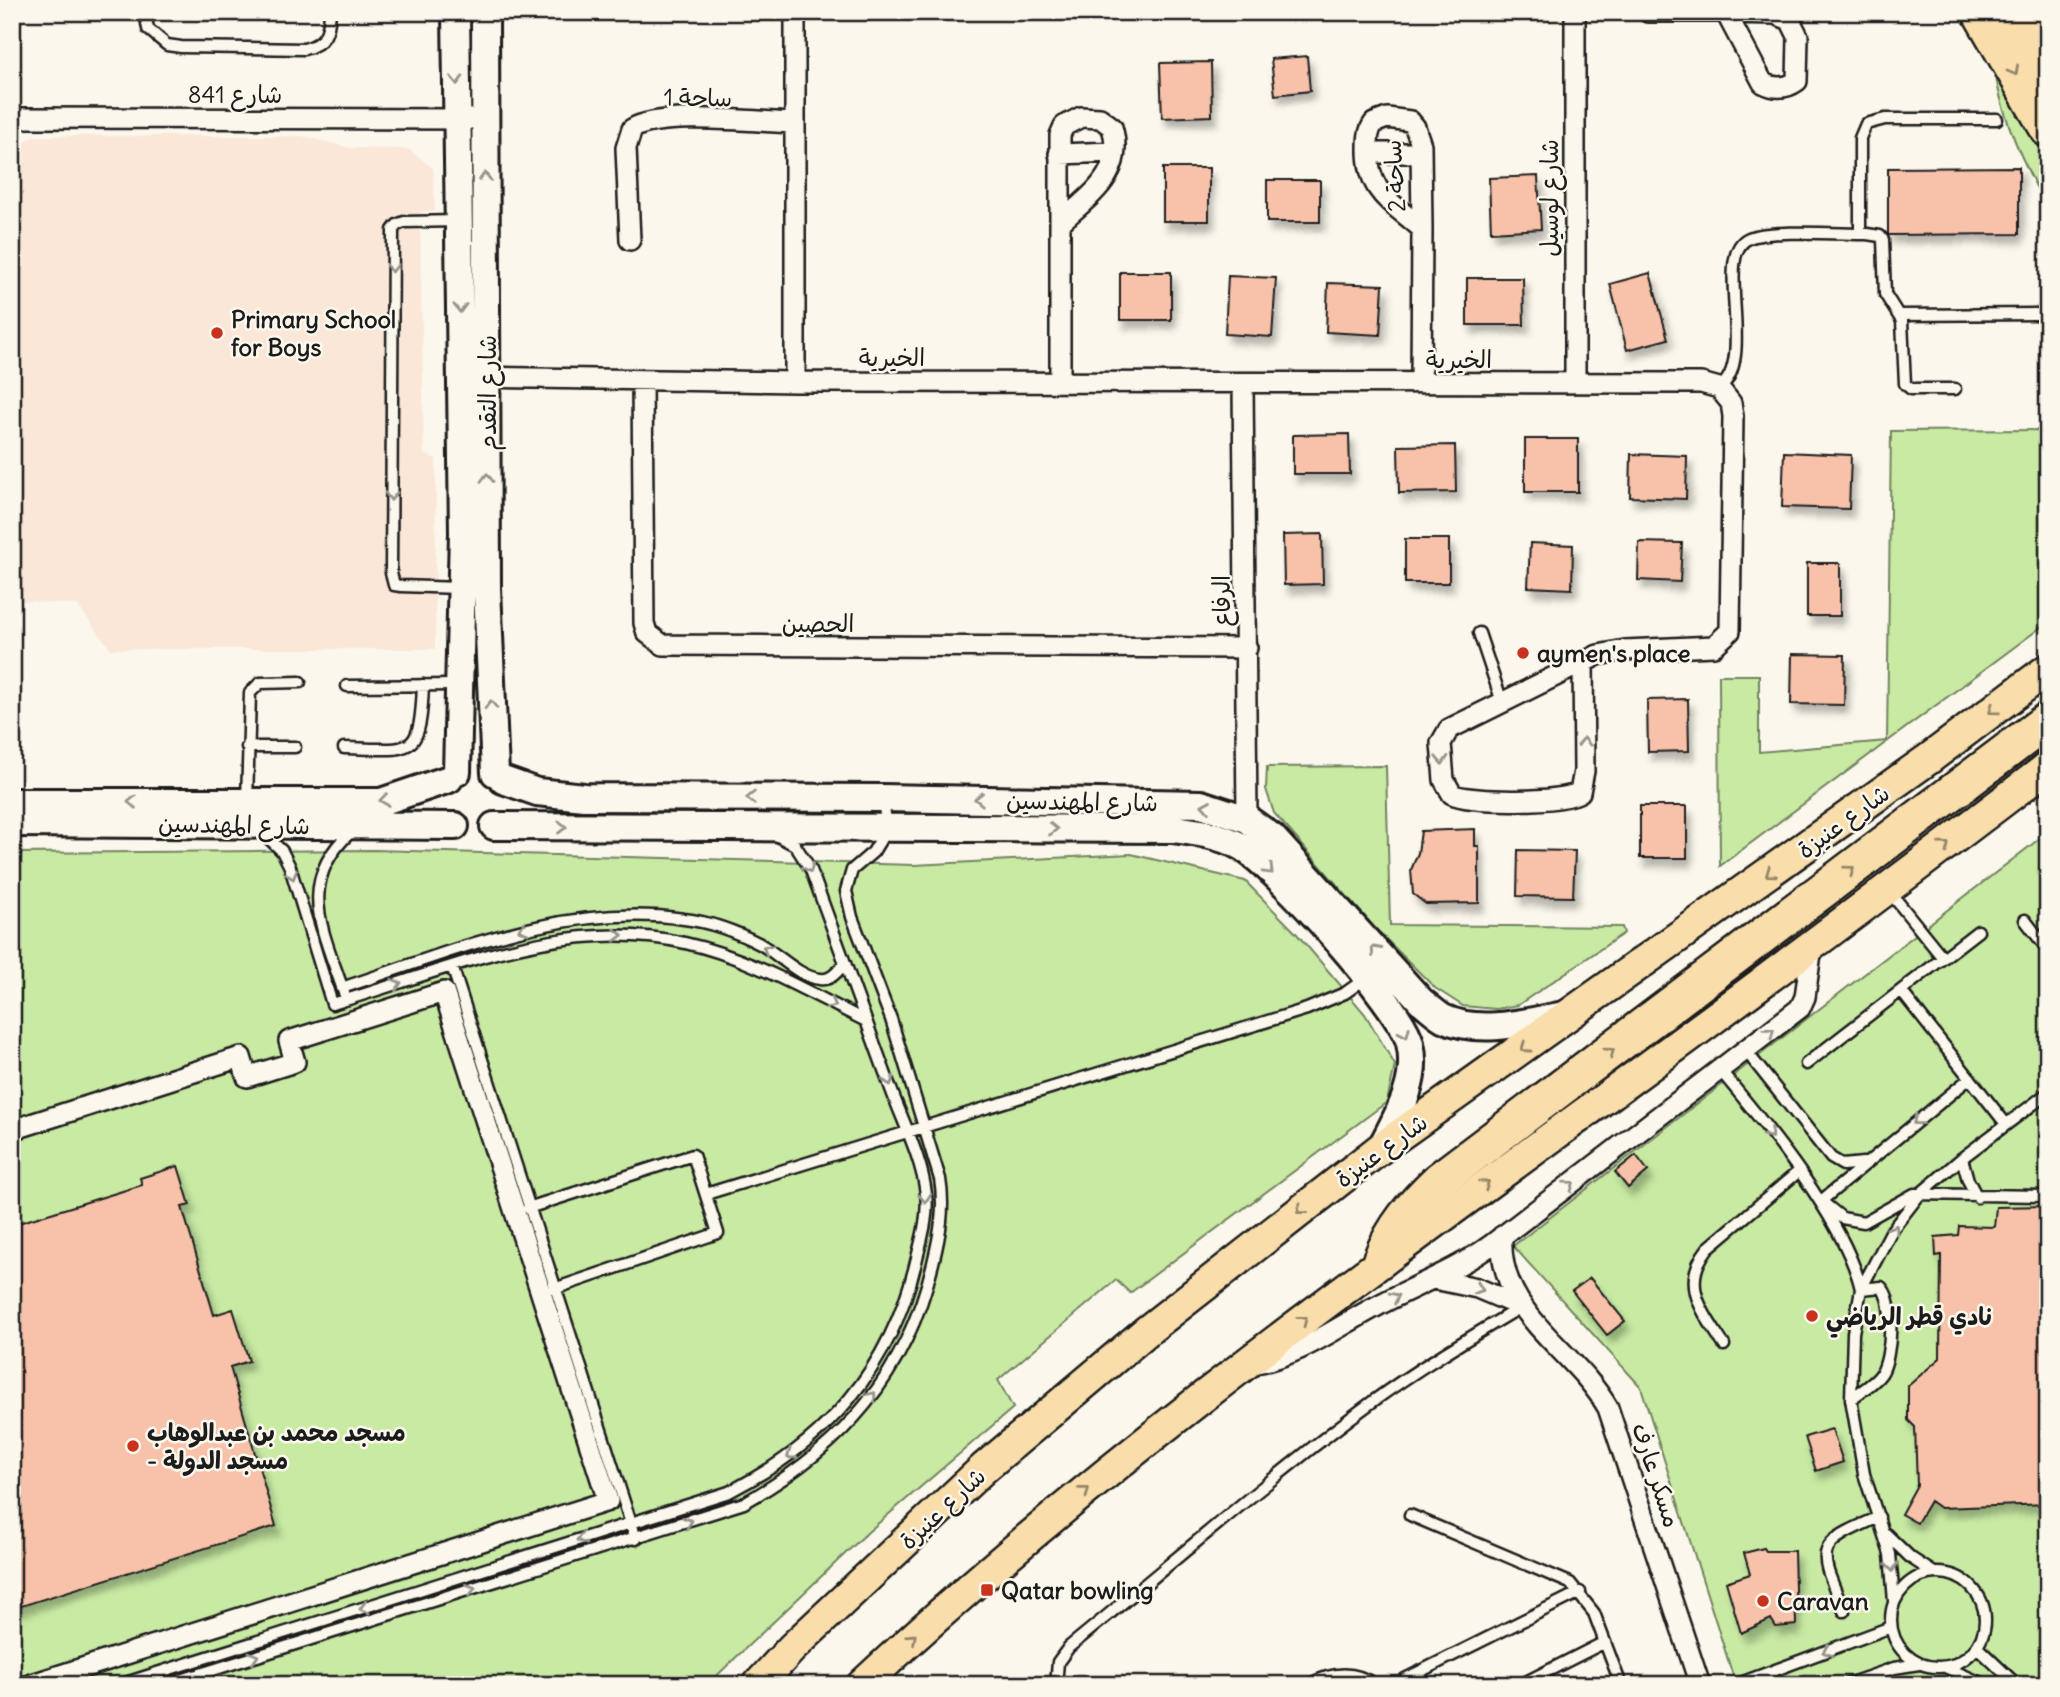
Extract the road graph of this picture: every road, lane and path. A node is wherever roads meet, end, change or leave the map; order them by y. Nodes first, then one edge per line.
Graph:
1 (145, 12) edge
2 (330, 12) edge
3 (456, 12) edge
4 (485, 12) edge
5 (795, 12) edge
6 (1575, 12) edge
7 (1648, 12) edge
8 (1980, 12) edge
9 (2016, 12) edge
10 (1726, 13) edge
11 (2048, 67) edge
12 (12, 118) edge
13 (457, 119) junction
14 (485, 119) junction
15 (1997, 119) dead end
16 (794, 123) junction
17 (2048, 129) edge
18 (1114, 152) junction
19 (1368, 153) junction
20 (1422, 153) junction
21 (1059, 154) junction
22 (459, 221) junction
23 (485, 221) junction
24 (1060, 223) junction
25 (1422, 229) junction
26 (1860, 234) junction
27 (630, 240) dead end
28 (2041, 314) dead end
29 (1899, 315) junction
30 (474, 377) junction
31 (642, 380) junction
32 (795, 382) junction
33 (1060, 382) junction
34 (1243, 383) junction
35 (1421, 383) junction
36 (1575, 383) junction
37 (1719, 388) junction
38 (1955, 389) dead end
39 (475, 588) junction
40 (1479, 633) dead end
41 (1247, 648) junction
42 (1583, 662) junction
43 (2048, 669) edge
44 (300, 682) dead end
45 (423, 685) junction
46 (461, 685) junction
47 (347, 686) dead end
48 (1502, 702) junction
49 (2048, 720) edge
50 (247, 747) junction
51 (295, 747) dead end
52 (344, 748) dead end
53 (2048, 767) edge
54 (453, 776) junction
55 (499, 777) junction
56 (882, 798) junction
57 (12, 802) edge
58 (249, 813) junction
59 (1247, 819) junction
60 (12, 823) edge
61 (358, 826) junction
62 (455, 826) junction
63 (494, 826) junction
64 (758, 828) junction
65 (887, 829) junction
66 (1887, 889) junction
67 (2025, 920) dead end
68 (1979, 931) dead end
69 (1812, 946) junction
70 (2048, 950) edge
71 (1944, 958) junction
72 (845, 963) junction
73 (452, 966) junction
74 (1367, 977) junction
75 (342, 988) junction
76 (1901, 991) junction
77 (346, 1000) junction
78 (1574, 1014) junction
79 (866, 1020) junction
80 (1746, 1051) junction
81 (1806, 1063) dead end
82 (1720, 1070) junction
83 (1970, 1078) junction
84 (2048, 1093) edge
85 (2006, 1124) junction
86 (923, 1127) junction
87 (12, 1130) edge
88 (907, 1132) junction
89 (1381, 1148) junction
90 (1962, 1158) junction
91 (1864, 1163) junction
92 (1798, 1172) junction
93 (706, 1194) junction
94 (1920, 1194) junction
95 (2048, 1196) edge
96 (1977, 1197) junction
97 (1821, 1201) junction
98 (528, 1208) junction
99 (1502, 1236) junction
100 (1381, 1259) junction
101 (1434, 1279) junction
102 (554, 1289) junction
103 (1861, 1289) junction
104 (1522, 1307) junction
105 (1724, 1345) dead end
106 (1245, 1365) junction
107 (1851, 1399) junction
108 (1410, 1516) dead end
109 (1879, 1517) junction
110 (630, 1525) junction
111 (1885, 1534) junction
112 (636, 1539) junction
113 (1934, 1573) junction
114 (1580, 1592) junction
115 (1894, 1601) junction
116 (1844, 1611) dead end
117 (1891, 1628) junction
118 (1605, 1642) junction
119 (1977, 1647) junction
120 (1919, 1664) junction
121 (1944, 1667) junction
122 (1405, 1679) dead end
123 (29, 1685) edge
124 (119, 1685) edge
125 (165, 1685) edge
126 (758, 1685) edge
127 (862, 1685) edge
128 (1056, 1685) edge
129 (1308, 1685) edge
130 (1375, 1685) edge
131 (1520, 1685) edge
132 (1621, 1685) edge
133 (1700, 1685) edge
134 (1735, 1685) edge
135 (1845, 1685) edge
136 (1986, 1685) edge
137 (2017, 1685) edge

1 - 2 lane
3 -> 13 street, شارع التقدم
4 - 14 street, شارع التقدم
5 - 16 street
6 - 36 street, شارع لوسيل
7 - 10 street
8 -> 17 highway
9 - 11 highway
10 - 10 street
12 - 13 street, شارع 841
13 - 14 street, شارع 841
13 - 22 street, شارع التقدم
23 -> 14 street, شارع التقدم
15 - 26 lane
16 - 27 street, ساحة 1
16 - 32 street
18 - 21 street
18 - 21 street
18 - 24 street
19 - 20 street
19 - 20 street, ساحة 2
19 - 25 street, ساحة 2
20 - 25 street, ساحة 2
21 - 24 street
22 - 23 lane
22 -> 30 street, شارع التقدم
22 -> 39 lane
23 - 30 street, شارع التقدم
24 - 33 street
25 - 35 street, ساحة 2
26 - 29 lane
26 - 37 lane
28 - 29 lane
29 - 38 lane
30 - 31 street, الخيرية
30 - 39 street, شارع التقدم
31 - 32 street, الخيرية
31 - 41 street, الحصين
32 - 33 street, الخيرية
33 - 34 street, الخيرية
34 - 35 street, الخيرية
34 - 41 street, الرفاع
35 - 36 street, الخيرية
36 - 37 street, الخيرية
37 - 42 street
39 - 46 street, شارع التقدم
55 -> 39 street, شارع التقدم
40 - 48 lane
41 - 59 street, الرفاع
42 - 48 street
48 -> 42 street
43 -> 78 main road, شارع عنيزة
44 - 50 lane
45 - 46 lane
45 - 47 lane
45 - 52 lane
46 - 54 street, شارع التقدم
100 -> 49 highway
50 - 51 lane
50 - 58 lane
66 -> 53 main road
54 - 55 street
54 -> 58 street, شارع المهندسين
54 - 62 street
56 -> 55 street, شارع المهندسين
55 - 63 street
59 -> 56 street, شارع المهندسين
56 - 65 lane
58 -> 57 street, شارع المهندسين
58 - 60 street, شارع المهندسين
58 - 61 street, شارع المهندسين
58 -> 77 lane
78 -> 59 street, شارع المهندسين
61 - 62 street, شارع المهندسين
61 - 75 lane
62 - 63 street
63 -> 64 street, شارع المهندسين
64 - 65 street, شارع المهندسين
64 -> 72 lane
65 -> 74 street, شارع المهندسين
65 - 86 lane
66 - 69 main road
66 - 71 lane
67 - 70 lane
68 - 71 lane
80 -> 69 street
100 -> 69 main road
71 - 76 lane
72 -> 75 lane
72 - 79 lane
77 -> 73 lane
73 -> 79 lane
73 - 98 lane
74 - 86 lane
74 -> 89 street, شارع المهندسين
75 - 77 lane
76 - 81 lane
76 - 83 lane
78 -> 89 main road, شارع عنيزة
79 -> 88 lane
80 - 82 street
80 - 91 lane
82 -> 92 lane
99 -> 82 street
83 - 85 lane
83 -> 91 lane
84 - 85 lane
85 - 90 lane
86 - 88 lane
112 -> 86 lane
87 - 123 street
88 - 93 lane
88 -> 110 lane
89 -> 126 main road, شارع عنيزة
90 - 94 lane
90 - 96 lane
91 - 97 lane
92 - 97 lane
92 - 105 lane
93 - 98 lane
93 - 102 lane
94 - 96 lane
94 - 97 lane
103 -> 94 lane
95 - 96 lane
97 - 103 lane
98 - 102 lane
99 - 101 street
99 - 104 street, مسكر عارف
106 -> 100 main road
101 -> 104 street, مسكر عارف
106 -> 101 street
102 - 110 lane
103 - 107 lane
103 - 107 lane
104 - 128 lane
104 - 133 street, مسكر عارف
127 -> 106 main road
107 - 109 lane
108 - 114 lane
109 - 111 lane
109 - 116 lane
110 - 112 lane
110 -> 124 lane
111 - 113 lane
111 -> 115 lane
125 -> 112 lane
113 - 115 lane
113 - 119 lane
114 - 118 lane
114 - 122 lane
115 - 117 lane
117 - 120 lane
117 -> 134 lane
118 - 131 lane
118 - 132 lane
119 - 121 lane
119 - 137 lane
120 - 121 lane
120 - 135 lane
121 - 136 lane
129 - 130 lane

